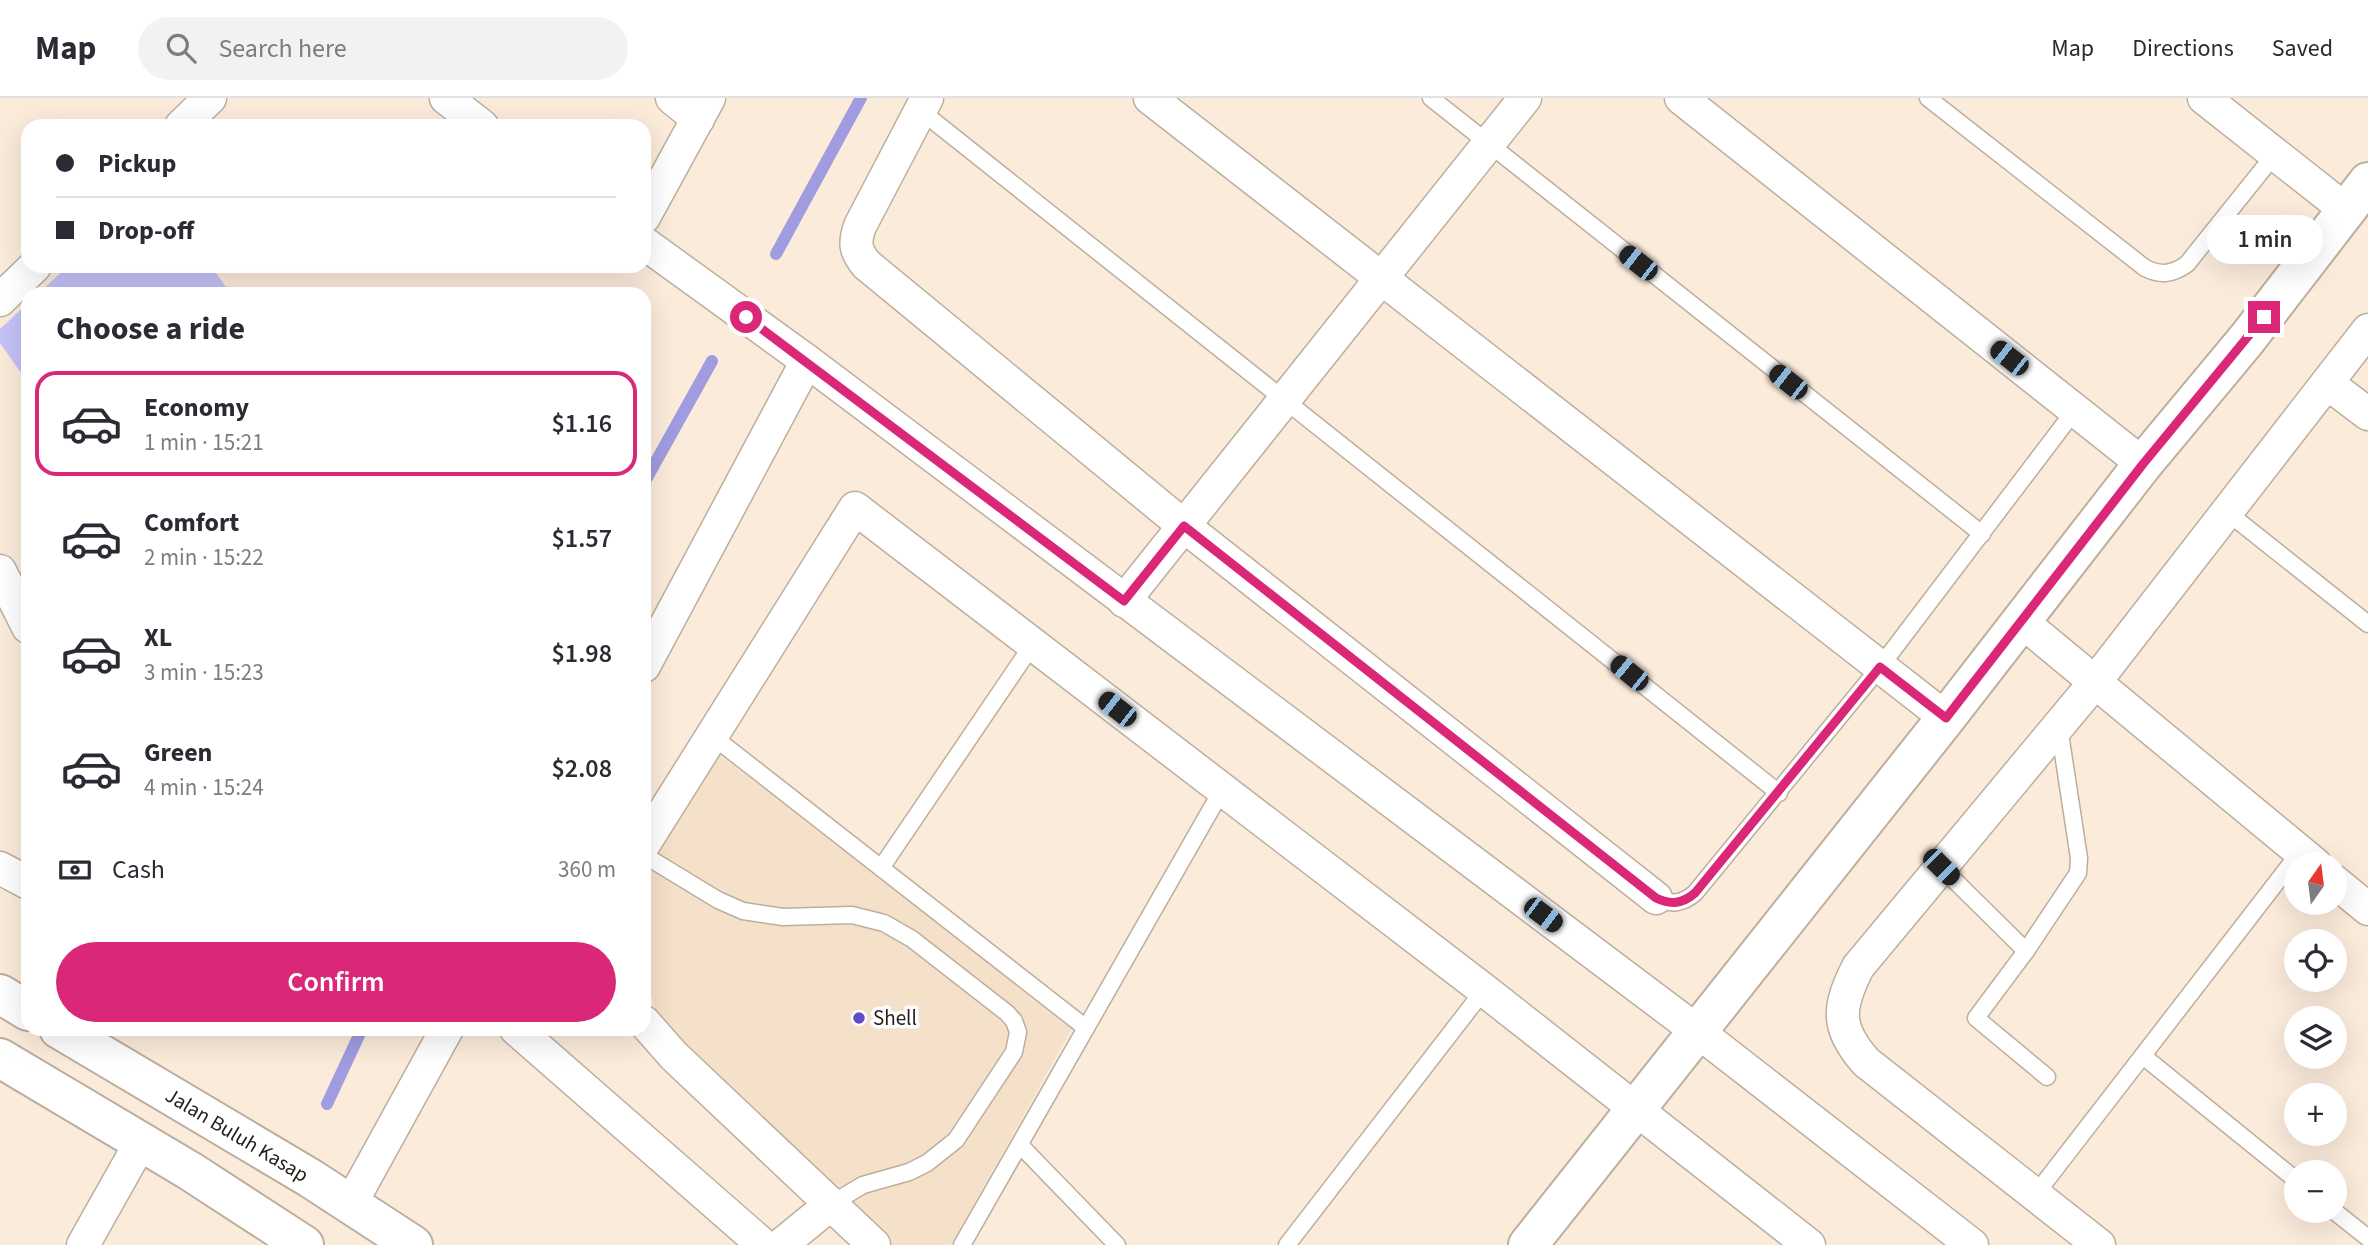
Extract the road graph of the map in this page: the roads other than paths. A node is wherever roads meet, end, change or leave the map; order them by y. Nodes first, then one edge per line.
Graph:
1 (210, 98) edge
2 (446, 98) edge
3 (672, 98) edge
4 (1150, 98) edge
5 (1431, 98) edge
6 (1525, 98) edge
7 (1681, 98) edge
8 (1928, 98) edge
9 (2204, 98) edge
10 (924, 104) edge
11 (704, 109) edge
12 (188, 119) edge
13 (473, 119) edge
14 (1488, 145) junction
15 (2275, 154) junction
16 (2357, 196) edge
17 (651, 204) edge
18 (651, 248) edge
19 (28, 273) edge
20 (1381, 279) junction
21 (0, 300) edge
22 (2368, 330) edge
23 (807, 361) junction
24 (2327, 383) junction
25 (1285, 399) junction
26 (2075, 410) junction
27 (2368, 414) edge
28 (2143, 464) junction
29 (2227, 512) junction
30 (1184, 526) junction
31 (1982, 534) junction
32 (0, 571) edge
33 (1124, 601) junction
34 (14, 611) edge
35 (2020, 620) junction
36 (2368, 624) edge
37 (1033, 644) junction
38 (651, 653) edge
39 (1880, 667) junction
40 (2095, 682) junction
41 (1946, 718) junction
42 (2059, 726) junction
43 (711, 736) junction
44 (1222, 790) junction
45 (1779, 793) junction
46 (651, 833) edge
47 (2301, 852) edge
48 (651, 859) edge
49 (1941, 867) junction
50 (0, 868) edge
51 (881, 868) junction
52 (21, 879) edge
53 (2284, 887) edge
54 (2347, 892) edge
55 (1656, 898) joint
56 (2368, 909) edge
57 (2026, 951) junction
58 (1484, 990) junction
59 (0, 994) edge
60 (21, 1006) edge
61 (1086, 1028) junction
62 (651, 1030) edge
63 (1697, 1031) junction
64 (71, 1036) edge
65 (443, 1036) edge
66 (524, 1036) edge
67 (2143, 1056) junction
68 (0, 1058) edge
69 (2047, 1077) dead end
70 (1637, 1108) junction
71 (141, 1142) junction
72 (1020, 1145) junction
73 (2284, 1170) edge
74 (2035, 1195) junction
75 (831, 1204) junction
76 (350, 1205) junction
77 (2347, 1221) edge
78 (293, 1237) edge
79 (2368, 1238) edge
80 (83, 1245) edge
81 (413, 1245) edge
82 (762, 1245) edge
83 (781, 1245) edge
84 (874, 1245) edge
85 (962, 1245) edge
86 (1117, 1245) edge
87 (1287, 1245) edge
88 (1528, 1245) edge
89 (1809, 1245) edge
90 (1972, 1245) edge
91 (2099, 1245) edge

1 - 12 street
2 - 13 street
3 - 11 street
4 - 20 street
5 - 14 lane
6 - 14 street
7 - 26 street
8 - 15 lane
9 - 15 street
10 - 25 lane
10 - 30 street
11 - 17 street
14 - 20 street
14 - 31 lane
15 - 16 street
16 - 28 main road
18 - 23 street
19 - 21 street
20 - 25 street
20 - 39 street
22 - 24 street
23 - 33 street
23 - 38 street
24 - 27 street
24 - 29 street
25 - 30 street
25 - 45 lane
26 - 28 street
26 - 31 lane
28 - 35 main road
29 - 36 lane
29 - 40 street
30 - 33 street
30 - 55 street
31 - 39 lane
32 - 34 street
33 - 63 street
35 - 40 street
35 - 41 main road
37 - 43 street
37 - 44 street
37 - 51 lane
39 - 41 street
39 - 45 lane
40 - 42 street
40 - 47 street
41 - 63 main road
42 - 49 street
42 - 57 lane
43 - 46 street
43 - 51 lane
44 - 58 street
44 - 61 lane
45 - 55 lane
48 - 75 lane
49 - 57 lane
49 - 74 street
50 - 52 street
51 - 61 lane
53 - 67 lane
54 - 56 street
57 - 69 lane
58 - 70 street
58 - 87 lane
59 - 60 main road
61 - 72 lane
62 - 75 street
63 - 70 main road
63 - 90 street
64 - 76 main road, Jalan Buluh Kasap
65 - 76 street
66 - 82 street
67 - 73 lane
67 - 74 lane
68 - 71 main road
70 - 88 main road
70 - 89 street
71 - 78 main road
71 - 80 street
72 - 85 lane
72 - 86 lane
74 - 91 street
75 - 83 street
75 - 84 street
76 - 81 main road, Jalan Buluh Kasap
77 - 79 lane

